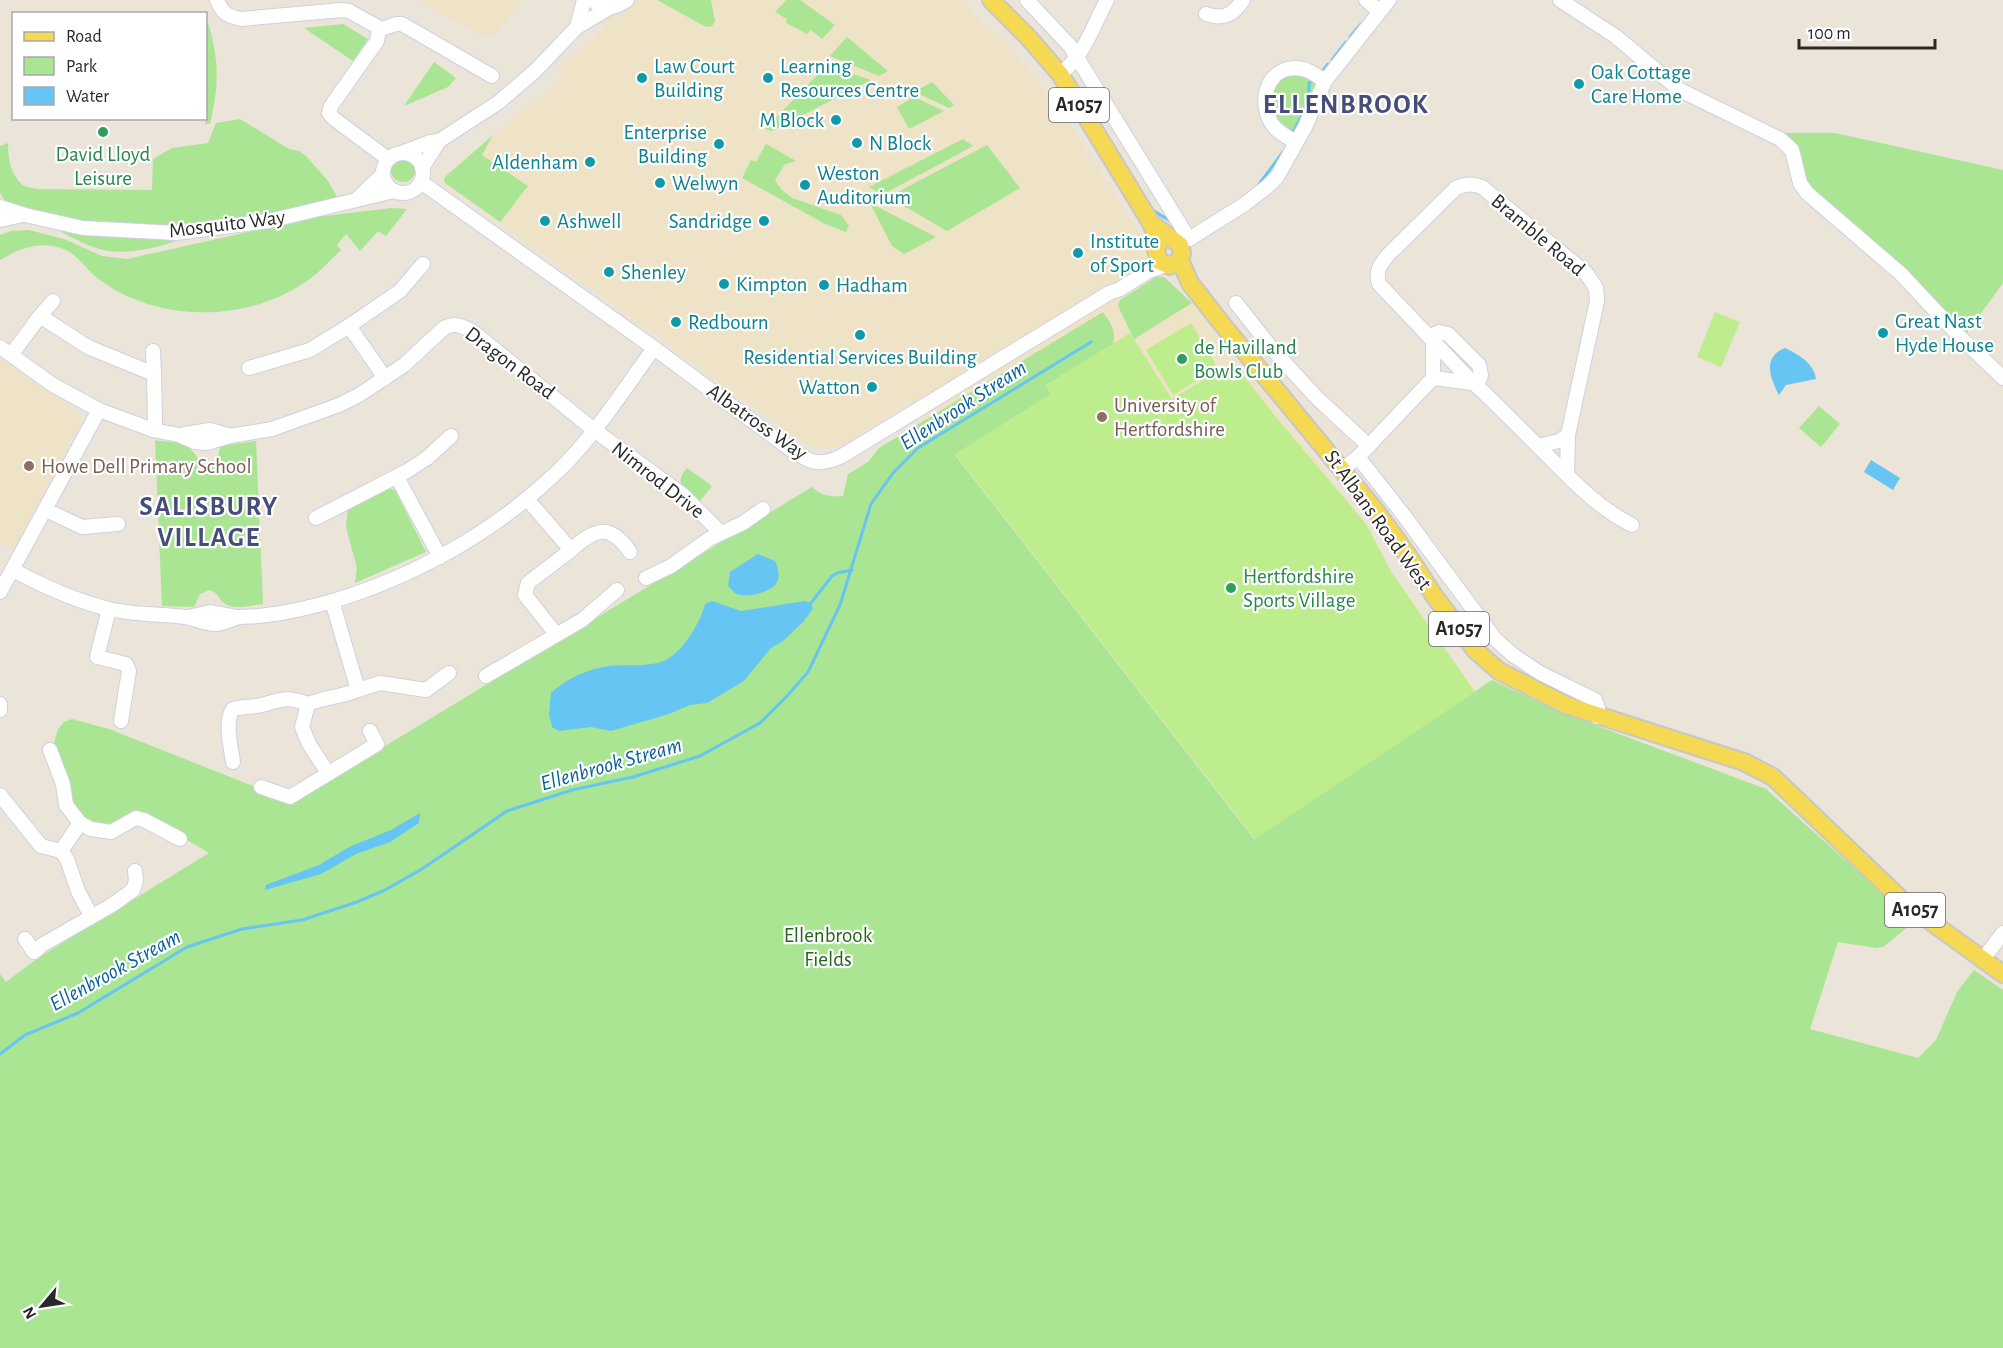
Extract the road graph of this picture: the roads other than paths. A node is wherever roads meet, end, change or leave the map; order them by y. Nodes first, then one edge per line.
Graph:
1 (217, 0) edge
2 (584, 0) edge
3 (592, 0) edge
4 (627, 0) edge
5 (991, 0) edge
6 (1026, 0) edge
7 (1107, 0) edge
8 (1243, 0) edge
9 (1366, 0) edge
10 (1389, 0) edge
11 (1560, 0) edge
12 (609, 8) junction
13 (1379, 12) junction
14 (1206, 14) dead end
15 (578, 27) junction
16 (379, 30) junction
17 (1076, 57) junction
18 (1060, 74) junction
19 (492, 76) dead end
20 (1325, 81) junction
21 (439, 141) junction
22 (1296, 142) junction
23 (404, 152) junction
24 (388, 159) junction
25 (422, 168) junction
26 (383, 174) junction
27 (421, 182) junction
28 (394, 191) junction
29 (357, 199) junction
30 (0, 207) edge
31 (25, 215) junction
32 (0, 220) edge
33 (1172, 251) junction
34 (423, 264) dead end
35 (52, 302) dead end
36 (1236, 303) dead end
37 (40, 316) junction
38 (349, 327) junction
39 (1431, 339) junction
40 (654, 348) junction
41 (5, 351) edge
42 (153, 351) dead end
43 (249, 369) dead end
44 (154, 374) junction
45 (385, 378) junction
46 (1433, 378) junction
47 (2003, 378) edge
48 (1475, 385) junction
49 (99, 410) junction
50 (153, 430) junction
51 (594, 430) junction
52 (1569, 435) junction
53 (451, 436) dead end
54 (1369, 446) junction
55 (1538, 446) junction
56 (1358, 457) junction
57 (1343, 469) junction
58 (1567, 475) junction
59 (397, 477) junction
60 (527, 499) junction
61 (763, 509) dead end
62 (46, 510) junction
63 (316, 518) dead end
64 (118, 524) dead end
65 (1632, 525) dead end
66 (720, 532) junction
67 (570, 550) junction
68 (630, 552) dead end
69 (440, 557) junction
70 (13, 570) junction
71 (646, 578) dead end
72 (617, 590) dead end
73 (0, 592) edge
74 (332, 601) junction
75 (109, 609) junction
76 (556, 634) junction
77 (449, 673) dead end
78 (486, 676) dead end
79 (358, 690) junction
80 (0, 704) edge
81 (308, 704) junction
82 (0, 710) edge
83 (1597, 717) junction
84 (121, 721) dead end
85 (370, 730) dead end
86 (50, 750) dead end
87 (233, 762) dead end
88 (328, 772) junction
89 (261, 787) dead end
90 (0, 795) edge
91 (80, 823) junction
92 (180, 839) dead end
93 (61, 851) junction
94 (135, 871) dead end
95 (91, 916) junction
96 (2003, 933) edge
97 (25, 939) dead end
98 (1983, 959) junction
99 (2003, 974) edge

1 - 16 street
2 - 15 street
3 - 12 street
4 - 12 street
5 - 18 main road, A1057
6 - 17 street, St Albans Road West
7 - 17 street
8 - 14 street
9 - 13 street
10 - 13 street, Albatross Way
11 - 47 street
12 - 15 street
13 - 20 street, Albatross Way
15 - 21 street
16 - 19 street
16 - 24 street
17 - 18 street
17 - 33 street, St Albans Road West
18 - 33 main road, A1057
20 - 22 street, Albatross Way
20 - 22 street
21 - 23 street
21 - 25 street
22 - 33 street, Albatross Way
23 - 24 street
23 - 25 street
24 - 26 street
25 - 27 street
26 - 28 street
26 - 29 street, Mosquito Way
27 - 28 street
27 - 40 street, Albatross Way
28 - 29 street, Mosquito Way
29 - 31 street, Mosquito Way
30 - 31 street, Mosquito Way
31 - 32 street, Mosquito Way
33 - 40 street, Albatross Way
33 - 57 main road, St Albans Road West / A1057
34 - 38 street
35 - 37 street
36 - 54 street
37 - 41 street
37 - 44 street
38 - 43 street
38 - 45 street
39 - 46 street
39 - 48 street, Bramble Road
39 - 52 street, Bramble Road
40 - 51 street
41 - 49 street, Dragon Road
42 - 44 street
44 - 50 street
45 - 50 street, Dragon Road
45 - 51 street, Dragon Road
46 - 48 street
46 - 54 street
48 - 55 street, Bramble Road
49 - 50 street, Dragon Road
49 - 62 street
51 - 60 street
51 - 66 street, Nimrod Drive
52 - 55 street
52 - 58 street, Bramble Road
53 - 59 street
54 - 56 street
55 - 58 street, Bramble Road
56 - 57 street
56 - 83 street, St Albans Road West
57 - 83 main road, St Albans Road West / A1057
58 - 65 street, Bramble Road
59 - 63 street
59 - 69 street
60 - 67 street
60 - 69 street
61 - 66 street, Nimrod Drive
62 - 64 street
62 - 70 street
66 - 71 street, Nimrod Drive
67 - 68 street
67 - 76 street
69 - 74 street
70 - 73 street
70 - 75 street
72 - 76 street
74 - 75 street
74 - 79 street
75 - 84 street
76 - 78 street
77 - 79 street
79 - 81 street
80 - 82 street
81 - 87 street
81 - 88 street
83 - 98 main road, St Albans Road West / A1057
85 - 88 street
86 - 91 street
88 - 89 street
90 - 93 street
91 - 92 street
91 - 93 street
93 - 95 street
94 - 95 street
95 - 97 street
96 - 98 street
98 - 99 main road, A1057

